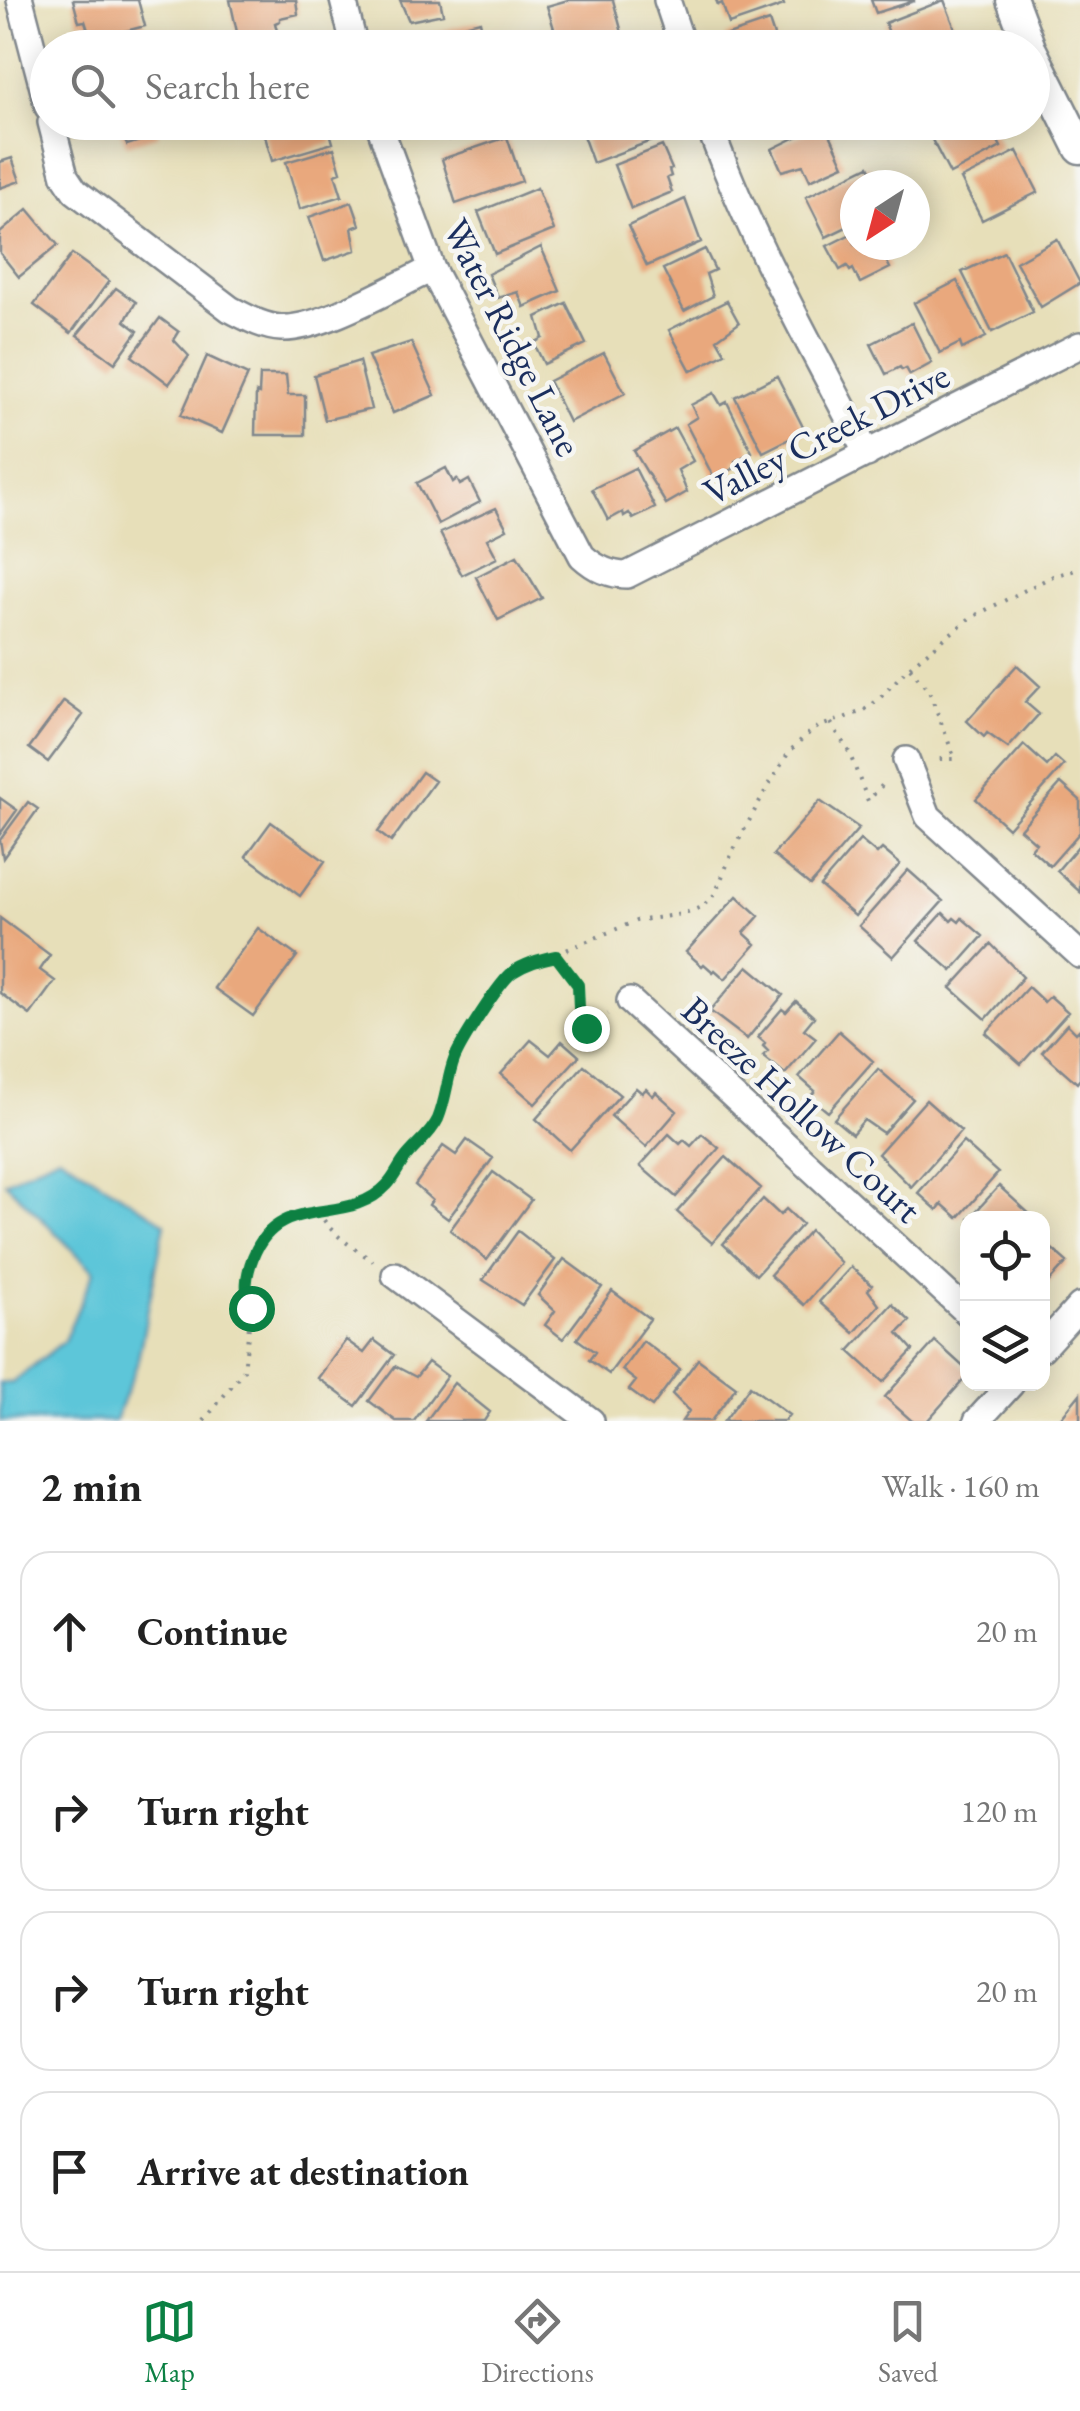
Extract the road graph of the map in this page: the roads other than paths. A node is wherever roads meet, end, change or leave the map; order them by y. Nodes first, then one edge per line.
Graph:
1 (20, 0) edge
2 (343, 0) edge
3 (667, 0) edge
4 (1012, 0) edge
5 (351, 30) edge
6 (677, 30) edge
7 (1023, 30) edge
8 (30, 38) edge
9 (1050, 88) edge
10 (56, 140) edge
11 (385, 140) edge
12 (714, 140) edge
13 (1080, 148) edge
14 (432, 269) junction
15 (1080, 345) edge
16 (867, 454) junction
17 (603, 570) joint
18 (906, 760) dead end
19 (1080, 956) edge
20 (630, 1001) road end
21 (395, 1275) road end
22 (960, 1306) edge
23 (1080, 1306) edge
24 (1050, 1339) edge
25 (1005, 1391) edge
26 (592, 1421) edge
27 (978, 1421) edge

1 - 8 street
2 - 5 street
3 - 6 street
4 - 7 street
9 - 13 street
10 - 14 street
11 - 14 street, Water Ridge Lane
12 - 16 street
14 - 17 street, Water Ridge Lane
15 - 16 street, Valley Creek Drive
16 - 17 street, Valley Creek Drive
18 - 19 street
20 - 22 street, Breeze Hollow Court
21 - 26 street
23 - 24 street
25 - 27 street

